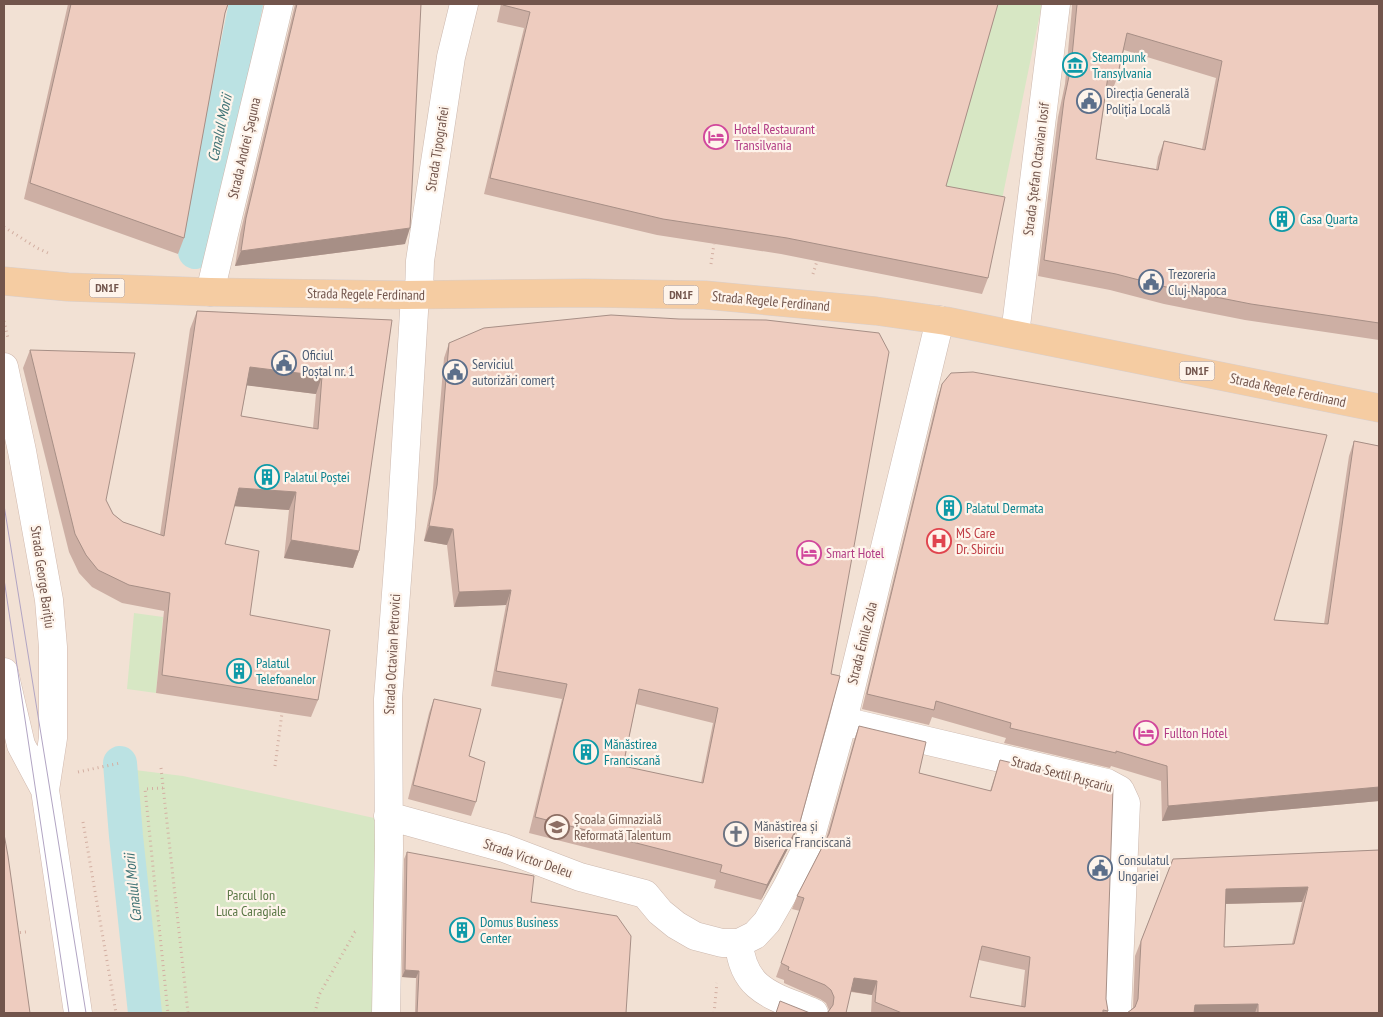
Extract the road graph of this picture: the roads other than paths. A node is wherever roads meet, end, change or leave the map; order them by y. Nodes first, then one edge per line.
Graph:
1 (279, 4) edge
2 (464, 4) edge
3 (1056, 4) edge
4 (4, 281) edge
5 (210, 292) junction
6 (417, 295) junction
7 (940, 320) junction
8 (1015, 334) junction
9 (4, 367) edge
10 (1379, 408) edge
11 (4, 672) edge
12 (843, 721) junction
13 (45, 790) junction
14 (388, 816) junction
15 (739, 943) junction
16 (78, 1013) edge
17 (386, 1013) edge
18 (814, 1013) edge
19 (1117, 1013) edge

1 - 5 street, Strada Andrei Șaguna
2 - 6 street, Strada Tipografiei
3 - 8 street, Strada Ștefan Octavian Iosif
4 - 5 main road, Strada Regele Ferdinand / DN1F
5 - 6 main road, Strada Regele Ferdinand / DN1F
6 - 7 main road, Strada Regele Ferdinand / DN1F
6 - 14 street, Strada Octavian Petrovici
7 - 8 main road, Strada Regele Ferdinand / DN1F
7 - 12 street, Strada Émile Zola
8 - 10 main road, Strada Regele Ferdinand / DN1F
9 - 13 street, Strada George Barițiu
11 - 13 street, Strada George Barițiu
12 - 15 street, Strada Émile Zola
12 - 19 street, Strada Sextil Pușcariu
13 - 16 street, Strada George Barițiu
14 - 15 street, Strada Victor Deleu
14 - 17 street, Strada Octavian Petrovici
15 - 18 street

